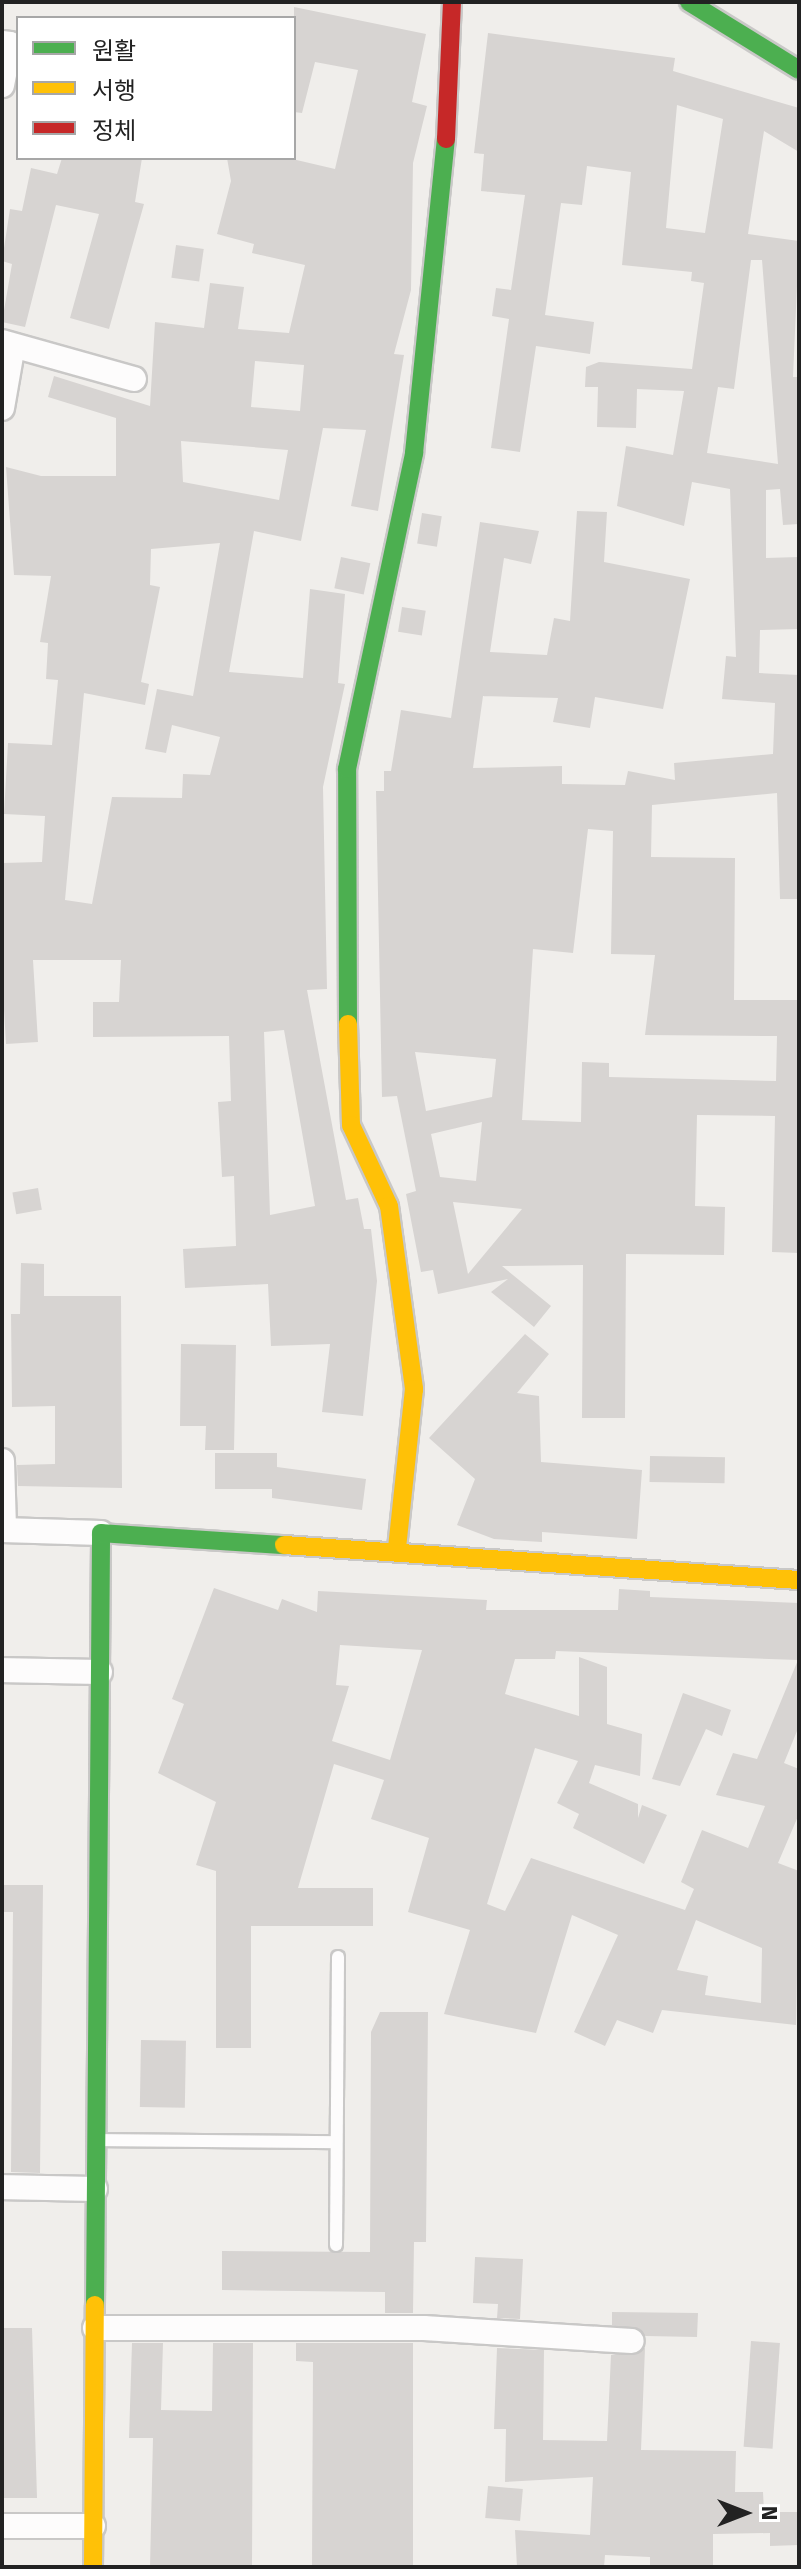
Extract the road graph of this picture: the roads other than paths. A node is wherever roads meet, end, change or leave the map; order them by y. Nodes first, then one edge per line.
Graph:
1 (452, 2) edge
2 (689, 2) edge
3 (2, 43) edge
4 (799, 70) edge
5 (2, 85) edge
6 (7, 346) edge
7 (134, 379) dead end
8 (2, 408) edge
9 (2, 1461) edge
10 (3, 1530) edge
11 (101, 1533) junction
12 (397, 1549) junction
13 (799, 1580) edge
14 (2, 1670) edge
15 (100, 1672) junction
16 (338, 1957) dead end
17 (95, 2140) junction
18 (336, 2142) junction
19 (2, 2187) edge
20 (95, 2189) junction
21 (336, 2245) dead end
22 (95, 2328) junction
23 (632, 2341) dead end
24 (2, 2526) edge
25 (93, 2526) junction
26 (93, 2567) edge

1 - 12 street
2 - 4 street
3 - 5 street
6 - 7 street
6 - 8 street
9 - 10 street
10 - 11 street
11 - 12 street
11 - 15 street
12 - 13 street
14 - 15 street
15 - 17 street
16 - 18 lane
17 - 18 lane
17 - 20 street
18 - 21 lane
19 - 20 street
20 - 22 street
22 - 23 street
22 - 25 street
24 - 25 street
25 - 26 street

